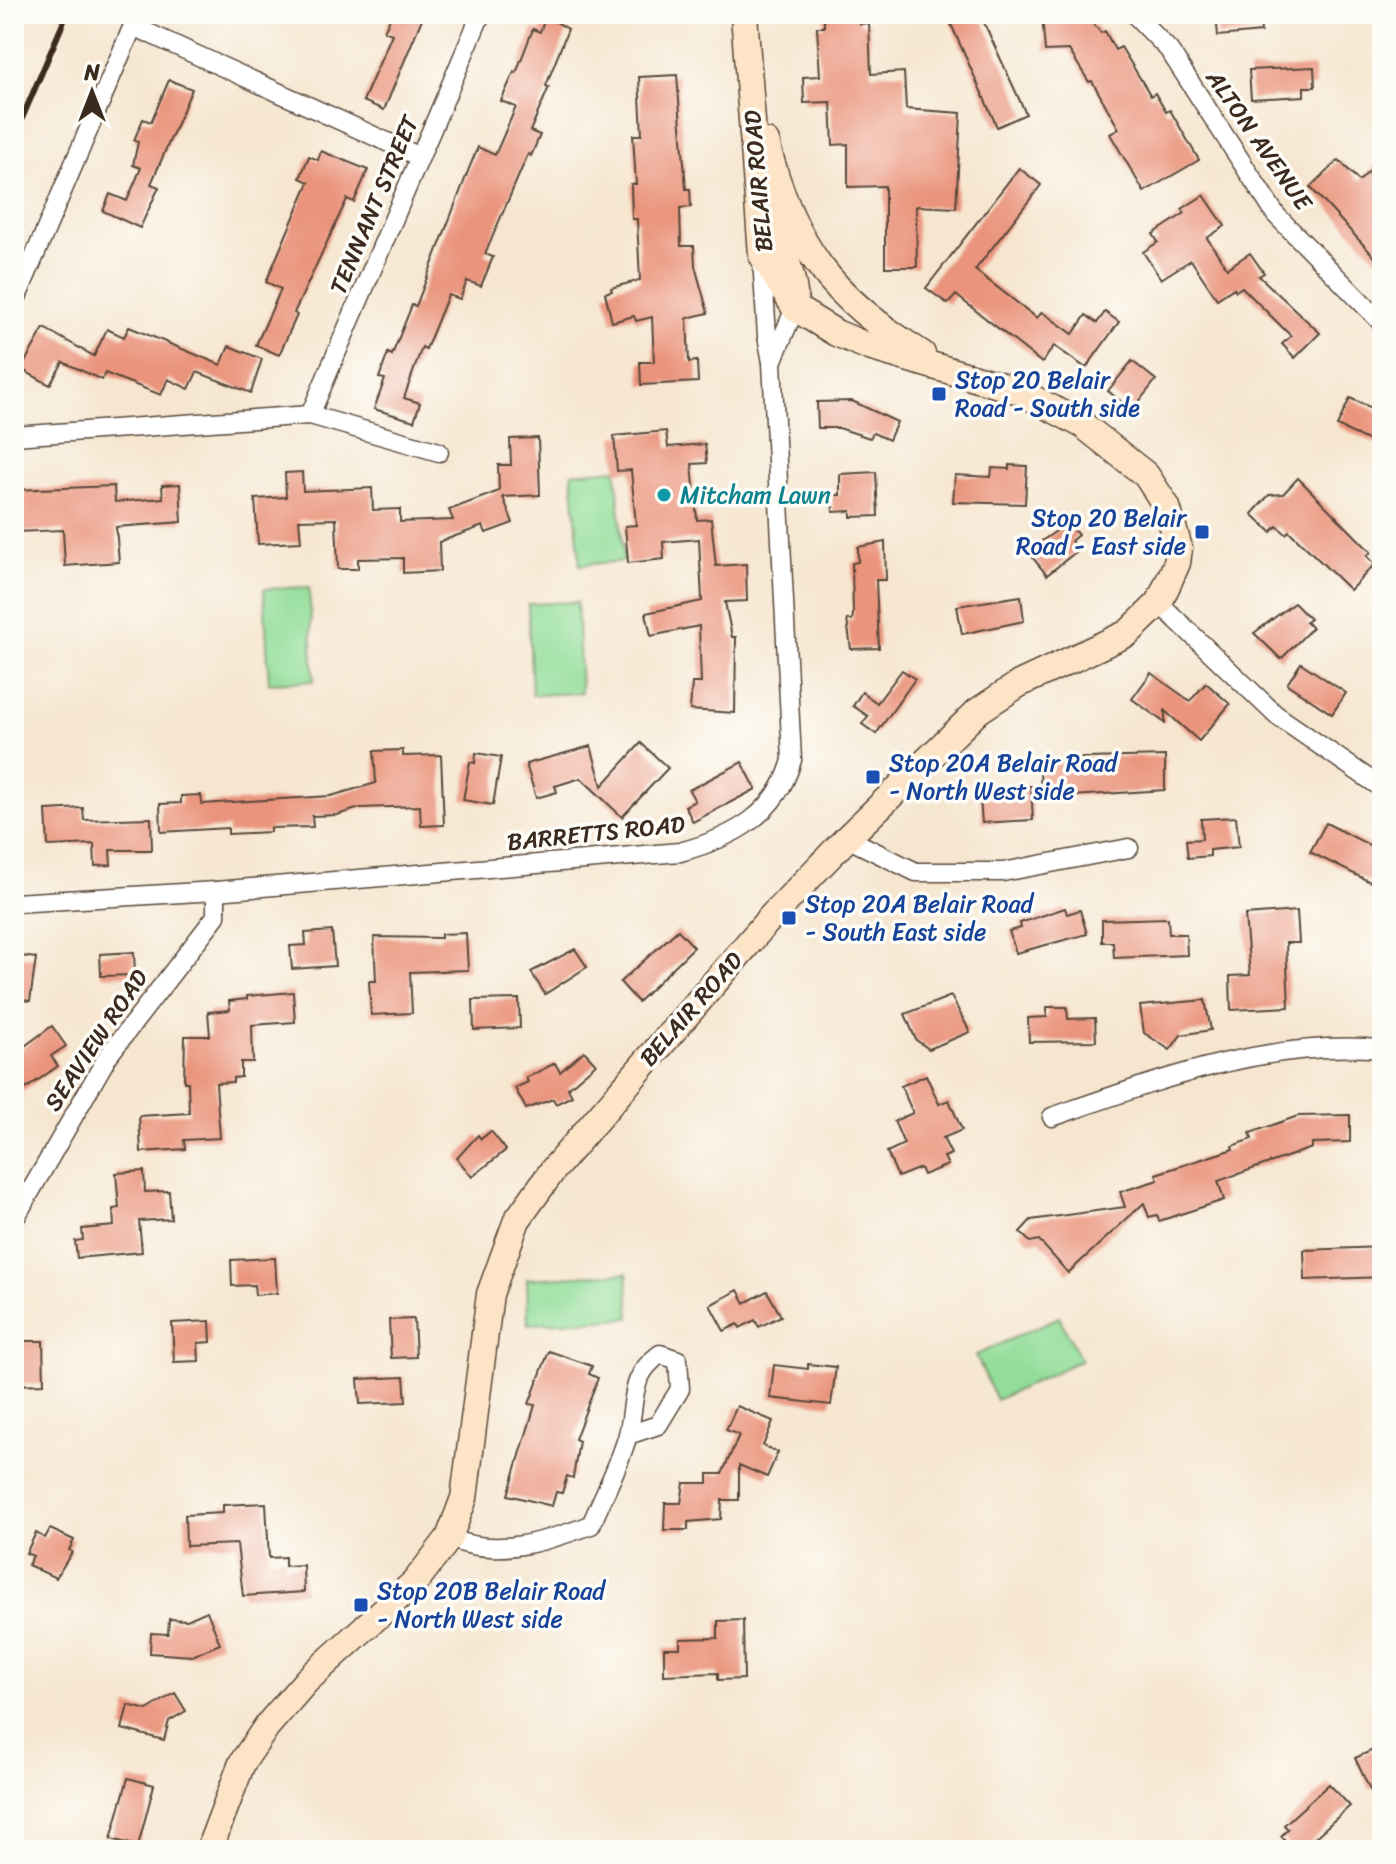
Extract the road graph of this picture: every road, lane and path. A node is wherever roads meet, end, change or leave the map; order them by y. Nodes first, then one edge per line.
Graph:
1 (481, 14) edge
2 (744, 14) edge
3 (1134, 14) edge
4 (136, 20) edge
5 (749, 78) junction
6 (420, 157) junction
7 (773, 170) junction
8 (762, 255) junction
9 (14, 304) edge
10 (795, 308) junction
11 (1382, 322) edge
12 (772, 362) junction
13 (942, 366) junction
14 (310, 415) junction
15 (14, 436) edge
16 (439, 452) dead end
17 (1159, 603) junction
18 (1382, 788) edge
19 (847, 838) junction
20 (1129, 848) dead end
21 (216, 891) junction
22 (14, 903) edge
23 (1382, 1049) edge
24 (1052, 1117) dead end
25 (14, 1220) edge
26 (628, 1435) dead end
27 (449, 1538) junction
28 (209, 1850) edge

1 - 6 street, TENNANT STREET
2 - 5 main road, BELAIR ROAD
3 - 11 street, ALTON AVENUE
4 - 6 street
4 - 9 street
5 - 7 main road, BELAIR ROAD
5 - 8 main road, BELAIR ROAD
6 - 14 street, TENNANT STREET
7 - 10 main road
7 - 13 main road, BELAIR ROAD
8 - 10 main road, BELAIR ROAD
8 - 12 street, BARRETTS ROAD
10 - 12 street, BARRETTS ROAD
10 - 13 main road, BELAIR ROAD
12 - 21 street, BARRETTS ROAD
13 - 17 main road, BELAIR ROAD
14 - 15 street
14 - 16 street
17 - 18 street
17 - 19 main road, BELAIR ROAD
19 - 20 street
19 - 27 main road, BELAIR ROAD
21 - 22 street, BARRETTS ROAD
21 - 25 street, SEAVIEW ROAD
23 - 24 street
26 - 27 street
27 - 28 main road, BELAIR ROAD

